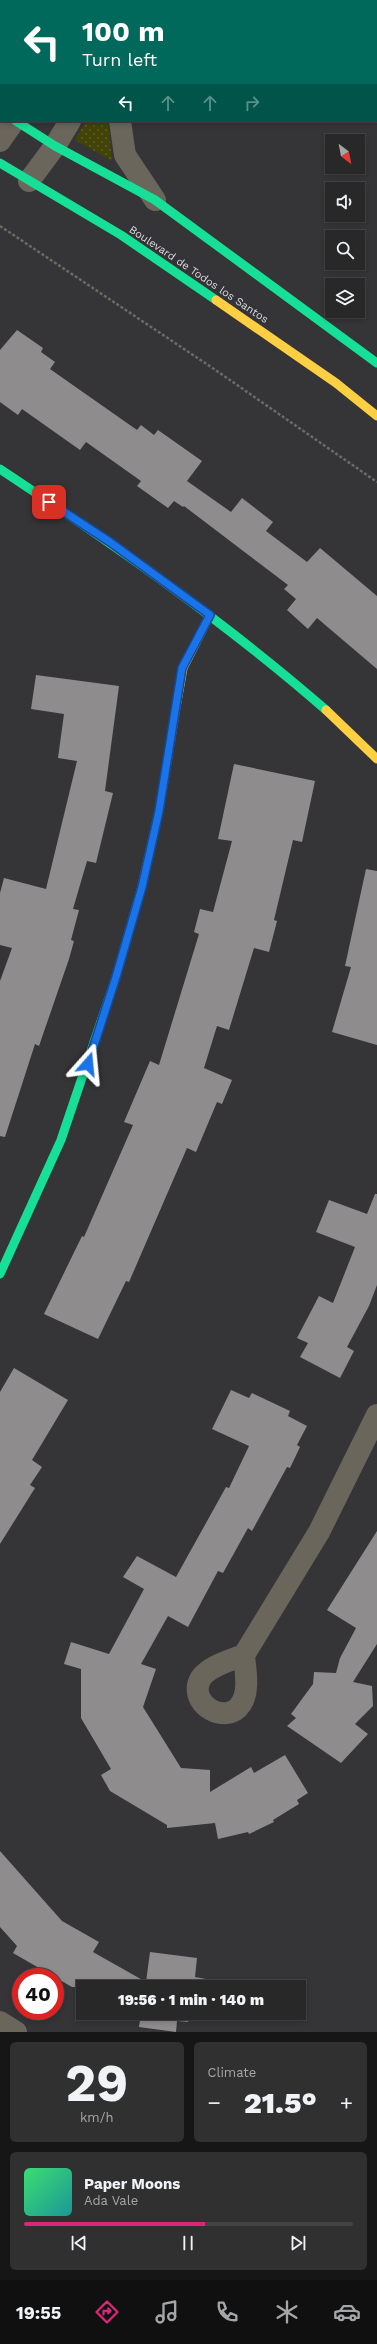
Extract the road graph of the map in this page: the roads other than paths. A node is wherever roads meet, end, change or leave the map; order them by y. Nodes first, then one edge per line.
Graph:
1 (14, 122) edge
2 (17, 122) edge
3 (69, 122) edge
4 (120, 122) edge
5 (0, 141) edge
6 (56, 146) junction
7 (0, 163) edge
8 (29, 181) junction
9 (155, 200) junction
10 (377, 363) edge
11 (377, 416) edge
12 (0, 469) edge
13 (210, 615) junction
14 (377, 759) edge
15 (0, 1274) edge
16 (377, 1415) edge
17 (244, 1655) dead end
18 (0, 2022) edge
19 (16, 2032) edge

1 - 5 street
2 - 6 street
3 - 6 street
4 - 9 street
6 - 8 street
6 - 9 street
7 - 8 street, Boulevard de Todos los Santos
8 - 11 street, Boulevard de Todos los Santos
9 - 10 street
12 - 13 street
13 - 14 street
13 - 15 street
16 - 17 street
18 - 19 street

